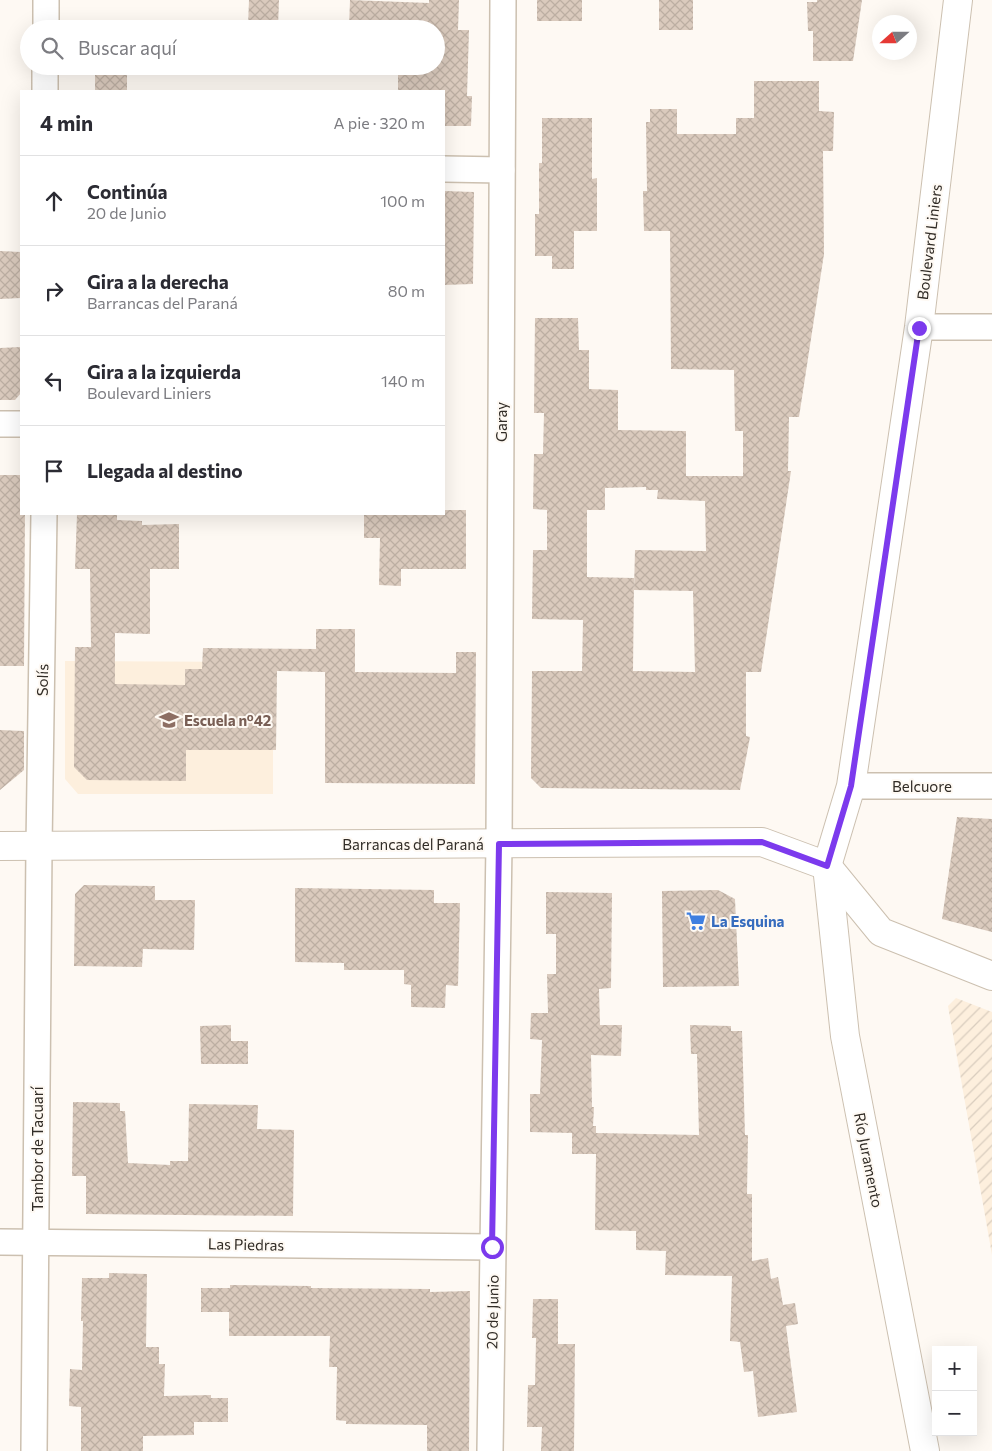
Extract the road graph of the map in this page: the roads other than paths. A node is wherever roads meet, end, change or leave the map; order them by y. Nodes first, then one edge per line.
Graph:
1 (46, 0) edge
2 (503, 0) edge
3 (958, 0) edge
4 (46, 20) edge
5 (45, 75) edge
6 (45, 90) edge
7 (445, 170) edge
8 (502, 170) junction
9 (992, 327) edge
10 (919, 328) junction
11 (0, 424) edge
12 (20, 424) edge
13 (44, 515) edge
14 (851, 786) junction
15 (992, 786) edge
16 (499, 844) junction
17 (0, 846) edge
18 (39, 846) junction
19 (827, 866) junction
20 (992, 976) edge
21 (0, 1242) edge
22 (36, 1243) junction
23 (492, 1247) junction
24 (34, 1451) edge
25 (490, 1451) edge
26 (925, 1451) edge

1 - 4 street
2 - 8 street, Garay
3 - 10 main road, Boulevard Liniers
5 - 6 street
7 - 8 street
8 - 16 street, Garay
9 - 10 street
10 - 14 main road, Boulevard Liniers
11 - 12 street
13 - 18 street, Solís
14 - 15 street, Belcuore
14 - 19 main road, Boulevard Liniers
16 - 18 main road, Barrancas del Paraná
16 - 19 main road, Barrancas del Paraná
16 - 23 street, 20 de Junio
17 - 18 main road, Barrancas del Paraná
18 - 22 street, Tambor de Tacuarí
19 - 20 main road
19 - 26 main road, Río Juramento
21 - 22 street, Las Piedras
22 - 23 street, Las Piedras
22 - 24 street, Tambor de Tacuarí
23 - 25 street, 20 de Junio

